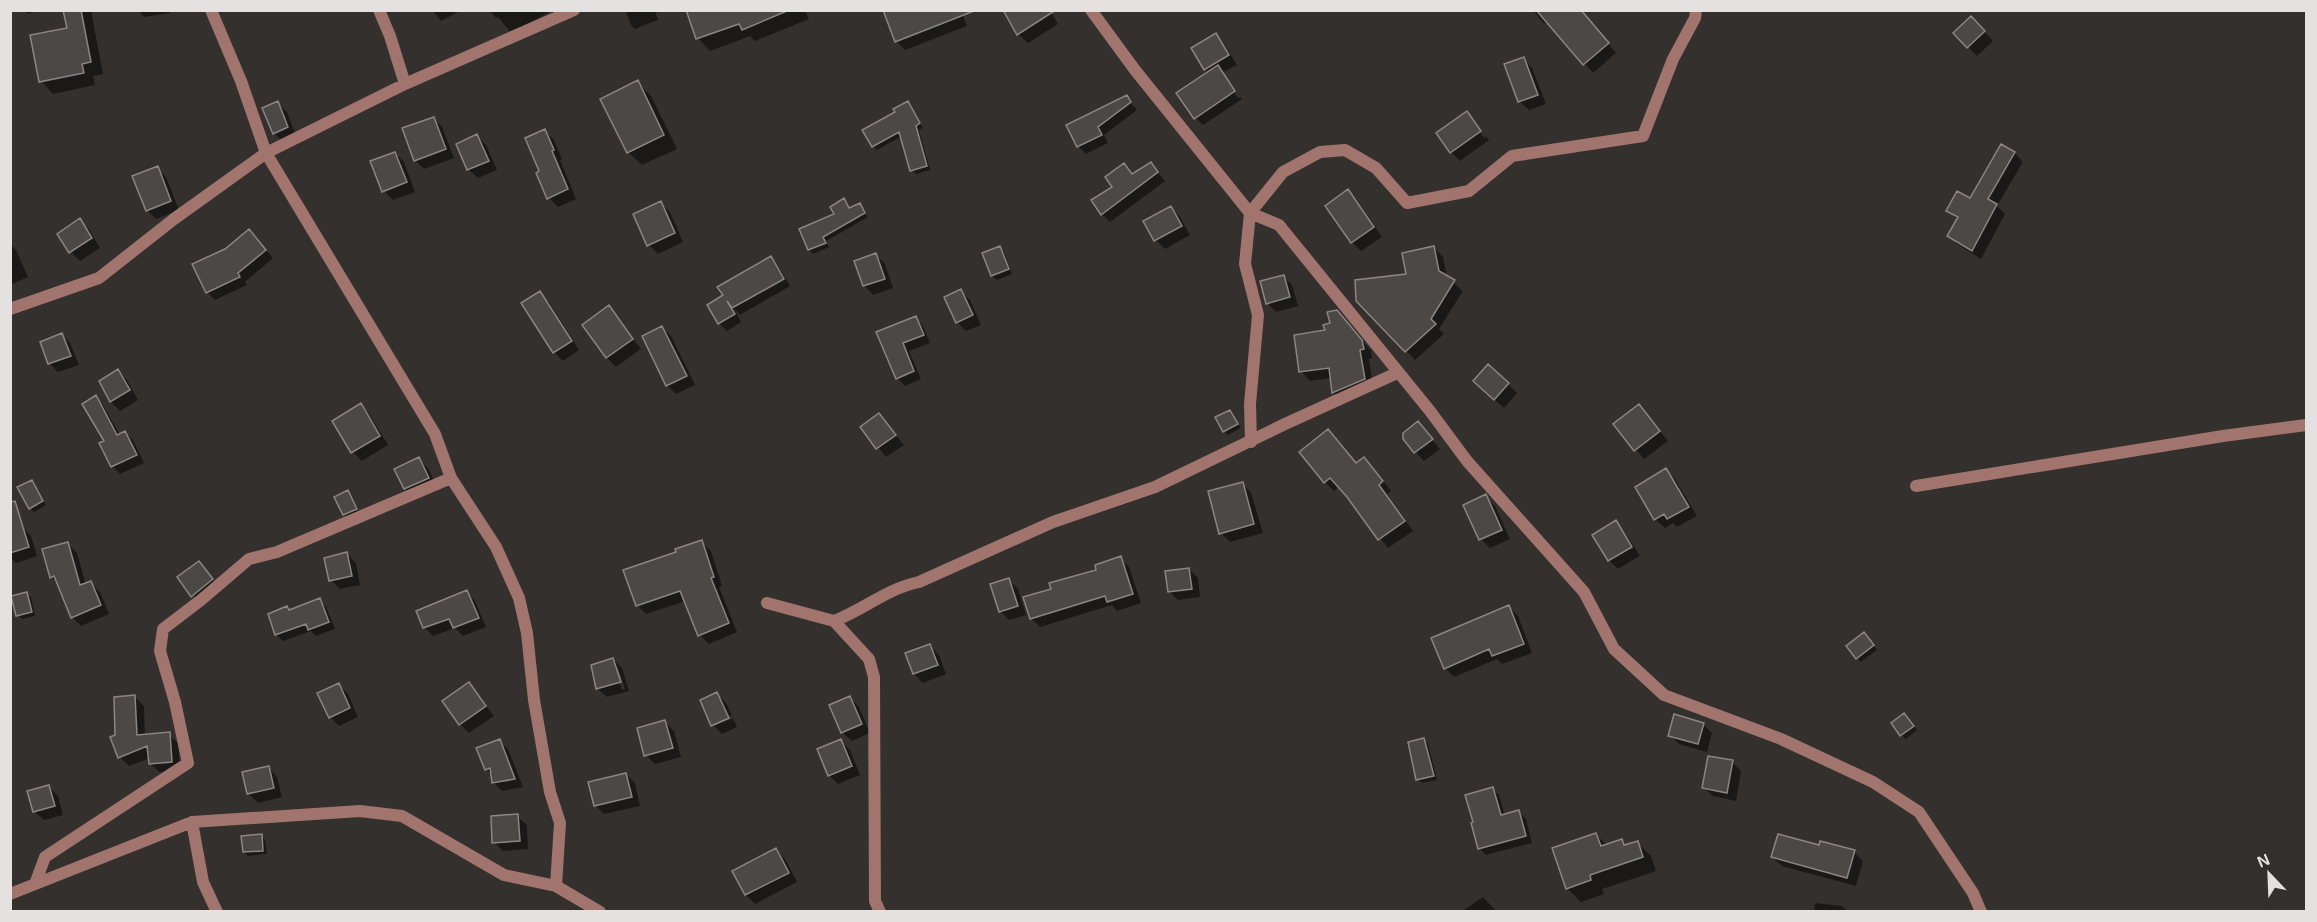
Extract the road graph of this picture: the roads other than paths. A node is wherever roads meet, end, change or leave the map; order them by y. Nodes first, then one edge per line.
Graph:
1 (210, 10) edge
2 (379, 10) edge
3 (1091, 10) edge
4 (1696, 10) edge
5 (572, 11) edge
6 (405, 84) junction
7 (266, 153) junction
8 (1250, 213) junction
9 (10, 309) edge
10 (1397, 373) junction
11 (2307, 425) edge
12 (1251, 442) junction
13 (451, 478) junction
14 (1916, 486) dead end
15 (767, 603) dead end
16 (834, 621) junction
17 (192, 822) junction
18 (35, 884) junction
19 (556, 886) junction
20 (10, 894) edge
21 (218, 912) edge
22 (600, 912) edge
23 (880, 912) edge
24 (1981, 912) edge

1 - 7 street
2 - 6 street
3 - 8 street
4 - 8 street
5 - 6 street
6 - 7 street
7 - 9 street
7 - 13 street
8 - 10 street
8 - 12 street
10 - 12 street
10 - 24 street
11 - 14 street
12 - 16 street
13 - 18 street
13 - 19 street
15 - 16 street
16 - 23 street
17 - 18 street
17 - 19 street
17 - 21 street
18 - 20 street
19 - 22 street

